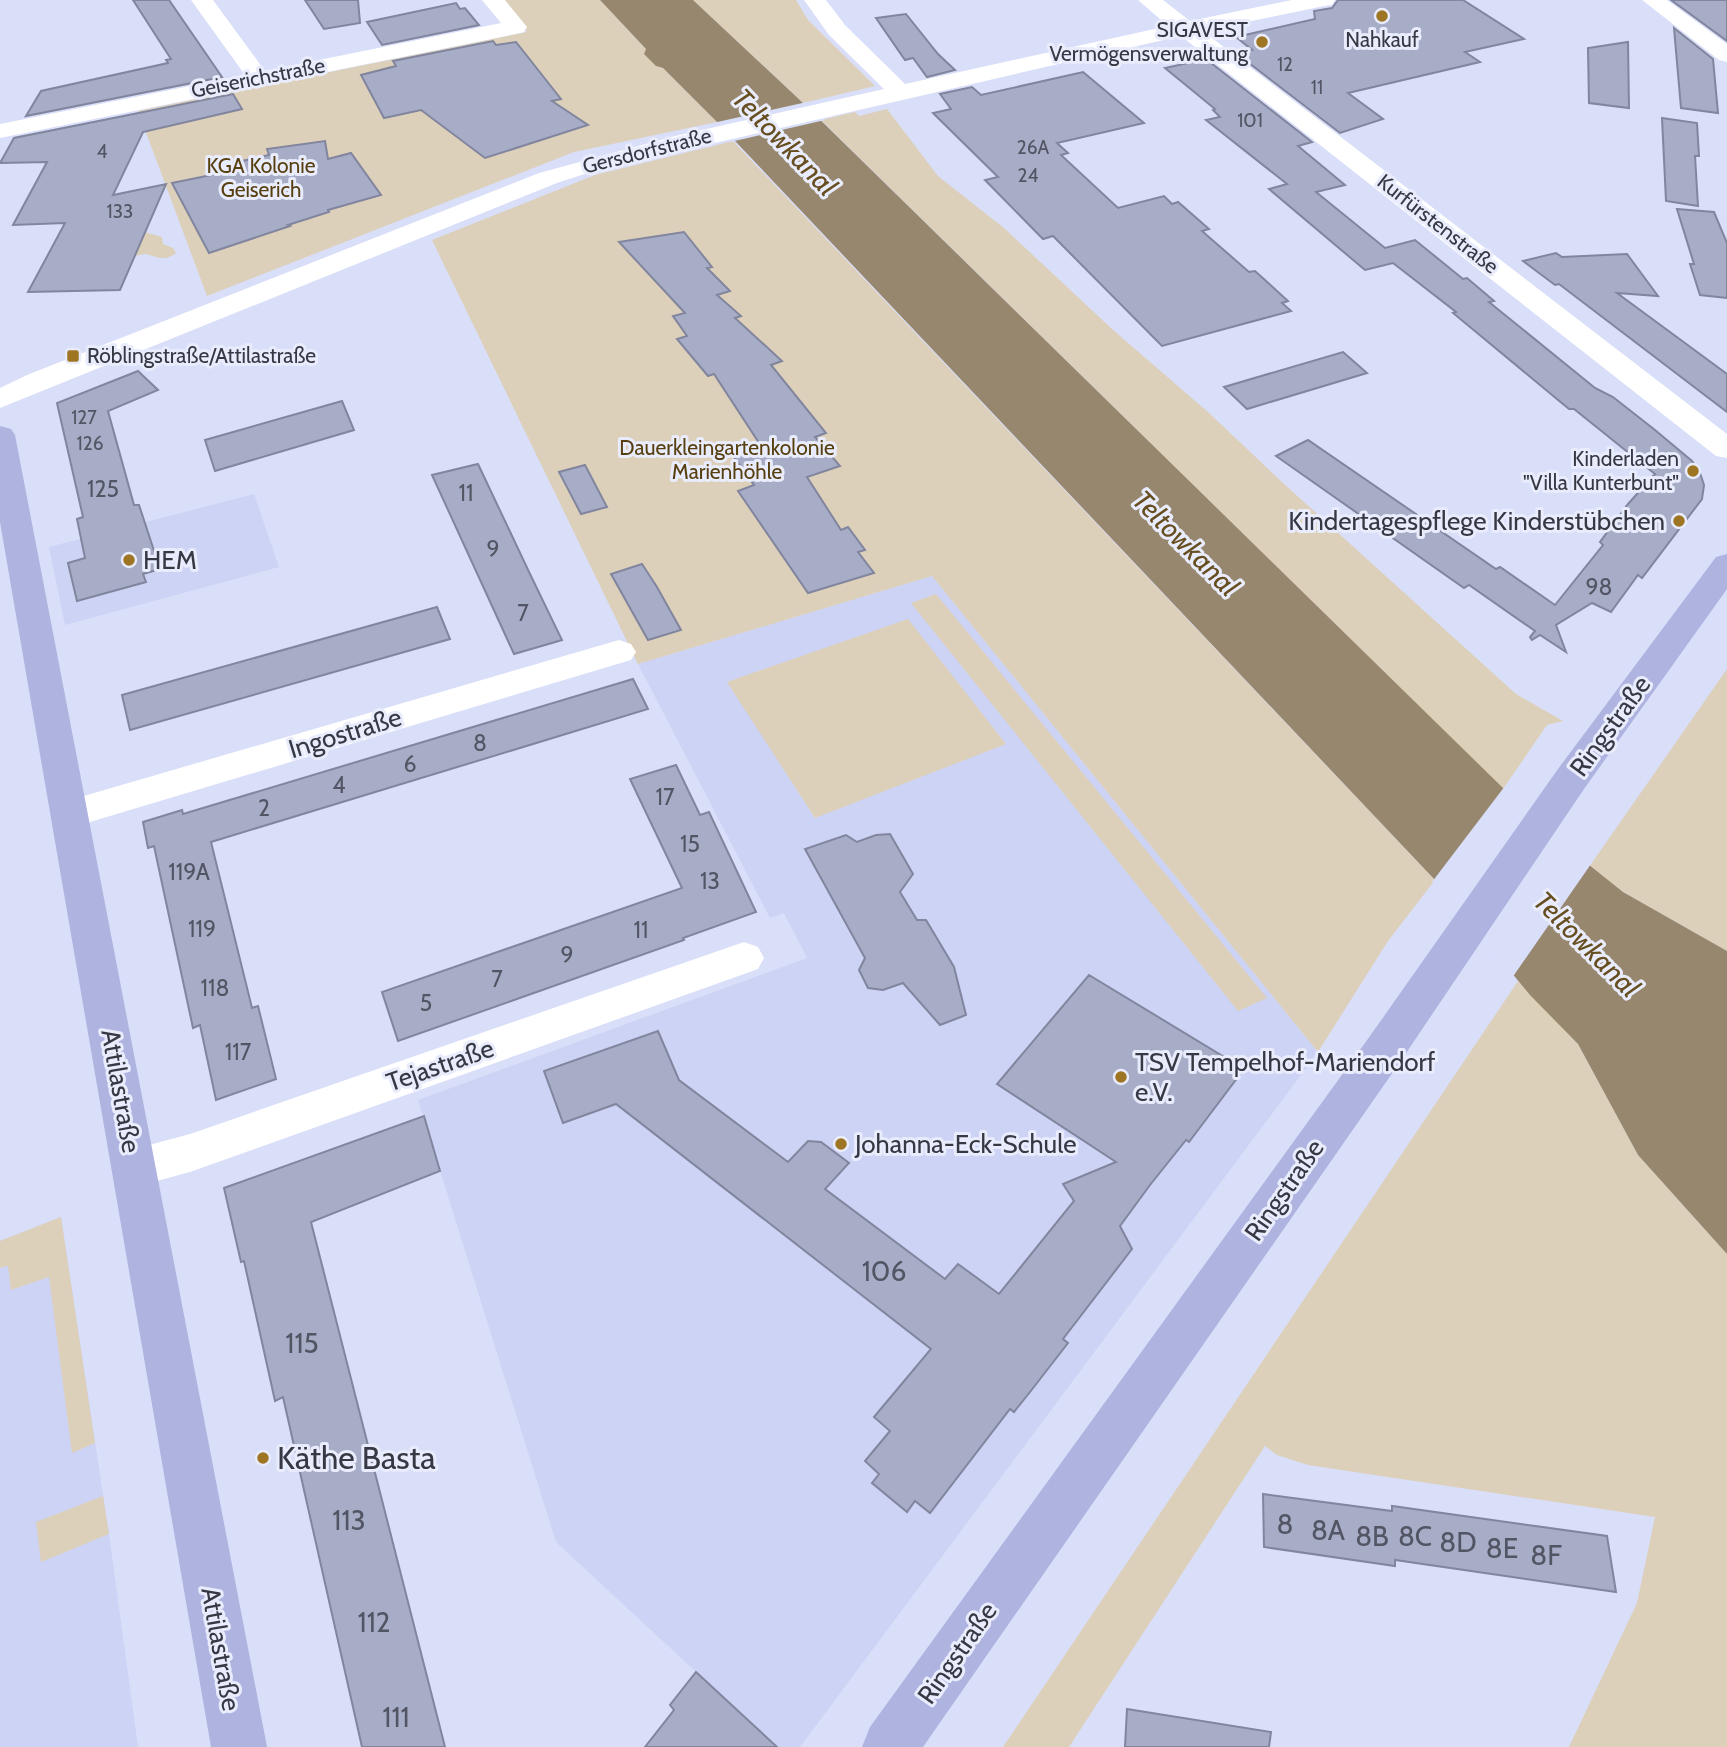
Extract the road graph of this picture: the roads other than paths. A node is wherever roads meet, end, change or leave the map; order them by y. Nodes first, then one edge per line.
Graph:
1 (202, 0) edge
2 (494, 0) edge
3 (814, 0) edge
4 (1149, 0) edge
5 (1324, 0) edge
6 (1653, 0) edge
7 (1187, 28) junction
8 (1727, 55) edge
9 (259, 78) junction
10 (901, 93) junction
11 (0, 131) edge
12 (0, 399) edge
13 (0, 435) edge
14 (1727, 449) edge
15 (1727, 565) edge
16 (619, 652) dead end
17 (70, 814) junction
18 (744, 958) dead end
19 (135, 1167) junction
20 (239, 1747) edge
21 (890, 1747) edge

1 - 9 street
2 - 9 street, Geiserichstraße
3 - 10 street
4 - 7 street, Kurfürstenstraße
5 - 7 street, Gersdorfstraße
6 - 8 street
7 - 10 street, Gersdorfstraße
7 - 14 street, Kurfürstenstraße
9 - 11 street, Geiserichstraße
10 - 12 street, Gersdorfstraße
13 - 17 main road, Attilastraße
15 - 21 main road, Ringstraße
16 - 17 street, Ingostraße
17 - 19 main road, Attilastraße
18 - 19 street, Tejastraße
19 - 20 main road, Attilastraße

